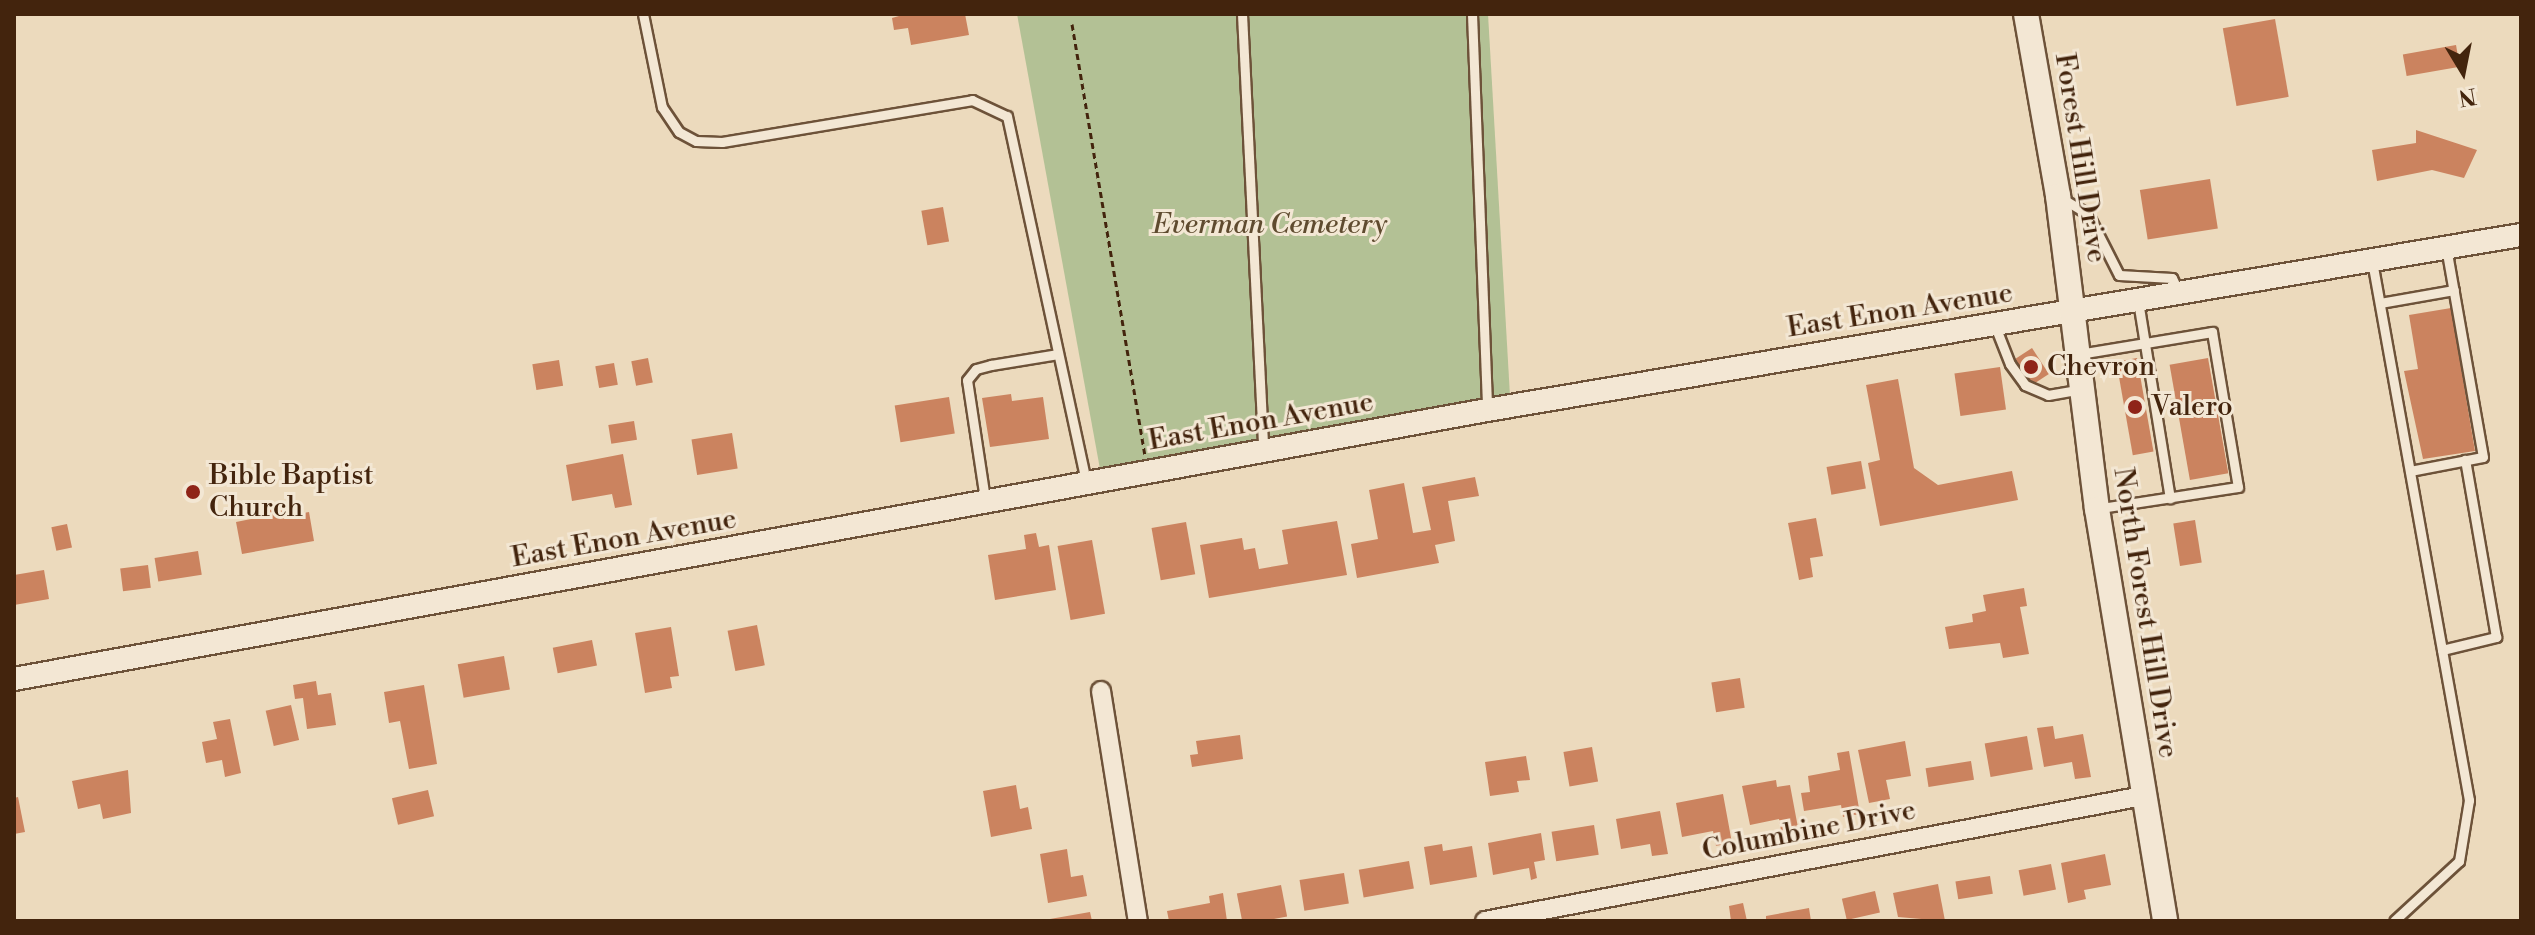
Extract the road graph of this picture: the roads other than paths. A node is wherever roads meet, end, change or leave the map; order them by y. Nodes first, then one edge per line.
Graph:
1 (643, 14) edge
2 (1242, 14) edge
3 (1472, 14) edge
4 (2026, 14) edge
5 (2058, 196) junction
6 (2521, 235) edge
7 (2446, 248) junction
8 (2372, 261) junction
9 (2454, 290) junction
10 (2180, 294) junction
11 (2138, 301) junction
12 (2380, 303) junction
13 (2074, 312) junction
14 (1995, 325) junction
15 (2146, 343) junction
16 (1058, 354) junction
17 (2079, 354) junction
18 (2084, 388) junction
19 (1487, 410) junction
20 (1263, 453) junction
21 (2465, 460) junction
22 (2410, 471) junction
23 (1086, 484) junction
24 (2170, 498) junction
25 (985, 503) junction
26 (2097, 509) junction
27 (2442, 650) junction
28 (14, 679) edge
29 (1101, 691) dead end
30 (2143, 796) junction
31 (1138, 921) edge
32 (1485, 921) edge
33 (2165, 921) edge
34 (2394, 921) edge

1 - 16 lane
2 - 20 lane
3 - 19 lane
4 - 5 main road, Forest Hill Drive
5 - 10 lane
5 - 13 main road, Forest Hill Drive
6 - 7 street, East Enon Avenue
7 - 8 street, East Enon Avenue
7 - 9 lane
8 - 10 street, East Enon Avenue
8 - 12 lane
9 - 12 lane
9 - 21 lane
10 - 11 street, East Enon Avenue
11 - 13 street, East Enon Avenue
11 - 15 lane
12 - 22 lane
13 - 14 street, East Enon Avenue
13 - 17 main road, North Forest Hill Drive
14 - 18 lane
14 - 19 street, East Enon Avenue
15 - 17 lane
15 - 24 lane
15 - 24 lane
16 - 23 lane
16 - 25 lane
17 - 18 main road, North Forest Hill Drive
18 - 26 main road, North Forest Hill Drive
19 - 20 street, East Enon Avenue
20 - 23 street, East Enon Avenue
21 - 22 lane
21 - 27 lane
22 - 27 lane
23 - 25 street, East Enon Avenue
24 - 26 lane
25 - 28 street, East Enon Avenue
26 - 30 main road, North Forest Hill Drive
27 - 34 lane
29 - 31 street
30 - 32 street, Columbine Drive
30 - 33 main road, North Forest Hill Drive

